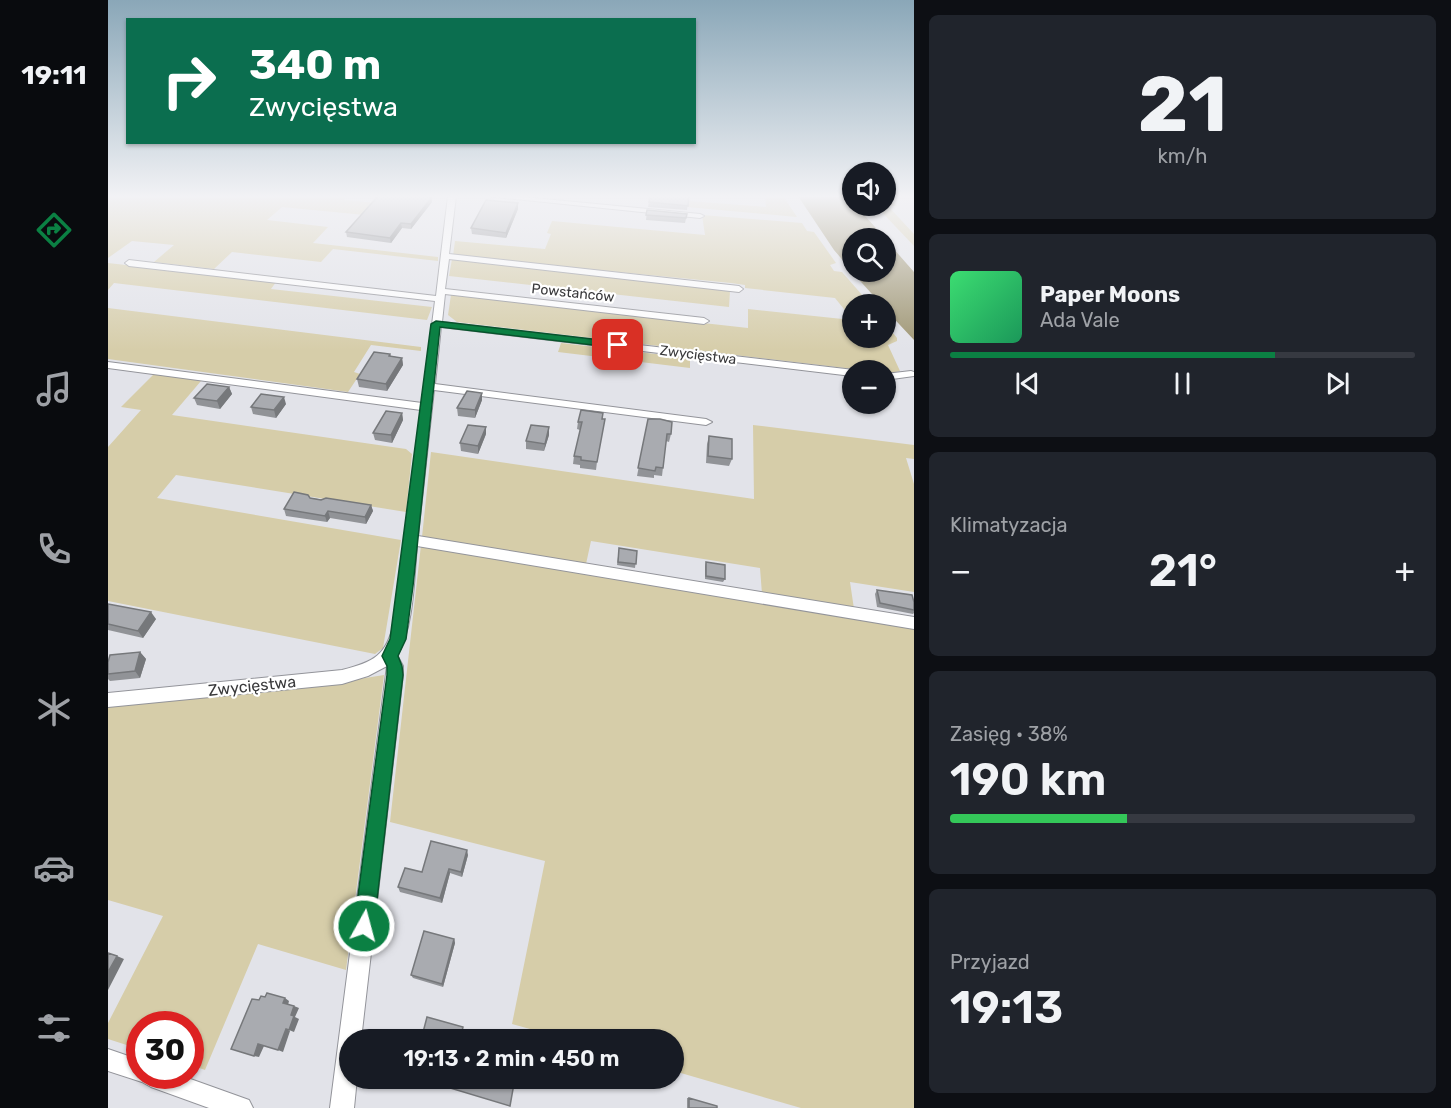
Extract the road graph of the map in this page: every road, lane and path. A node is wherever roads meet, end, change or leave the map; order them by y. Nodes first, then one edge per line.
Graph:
1 (445, 248) edge
2 (444, 256) junction
3 (129, 263) dead end
4 (739, 289) dead end
5 (439, 295) junction
6 (704, 321) dead end
7 (436, 324) junction
8 (108, 365) edge
9 (842, 372) edge
10 (911, 374) dead end
11 (896, 376) edge
12 (429, 386) junction
13 (427, 407) junction
14 (706, 422) dead end
15 (410, 540) junction
16 (914, 623) edge
17 (390, 656) junction
18 (108, 700) edge
19 (351, 1029) edge
20 (108, 1060) edge
21 (126, 1066) edge
22 (188, 1089) edge
23 (344, 1089) edge
24 (241, 1108) edge
25 (342, 1108) edge

1 - 2 street
2 - 4 street
2 - 5 street
3 - 5 street, Powstańców
5 - 6 street, Powstańców
5 - 7 street
7 - 9 street, Zwycięstwa
7 - 12 street
8 - 13 street
10 - 11 street
12 - 13 street
12 - 14 street
13 - 15 street
15 - 16 street
15 - 17 street
17 - 18 street, Zwycięstwa
17 - 19 street
20 - 21 street
22 - 24 street
23 - 25 street

